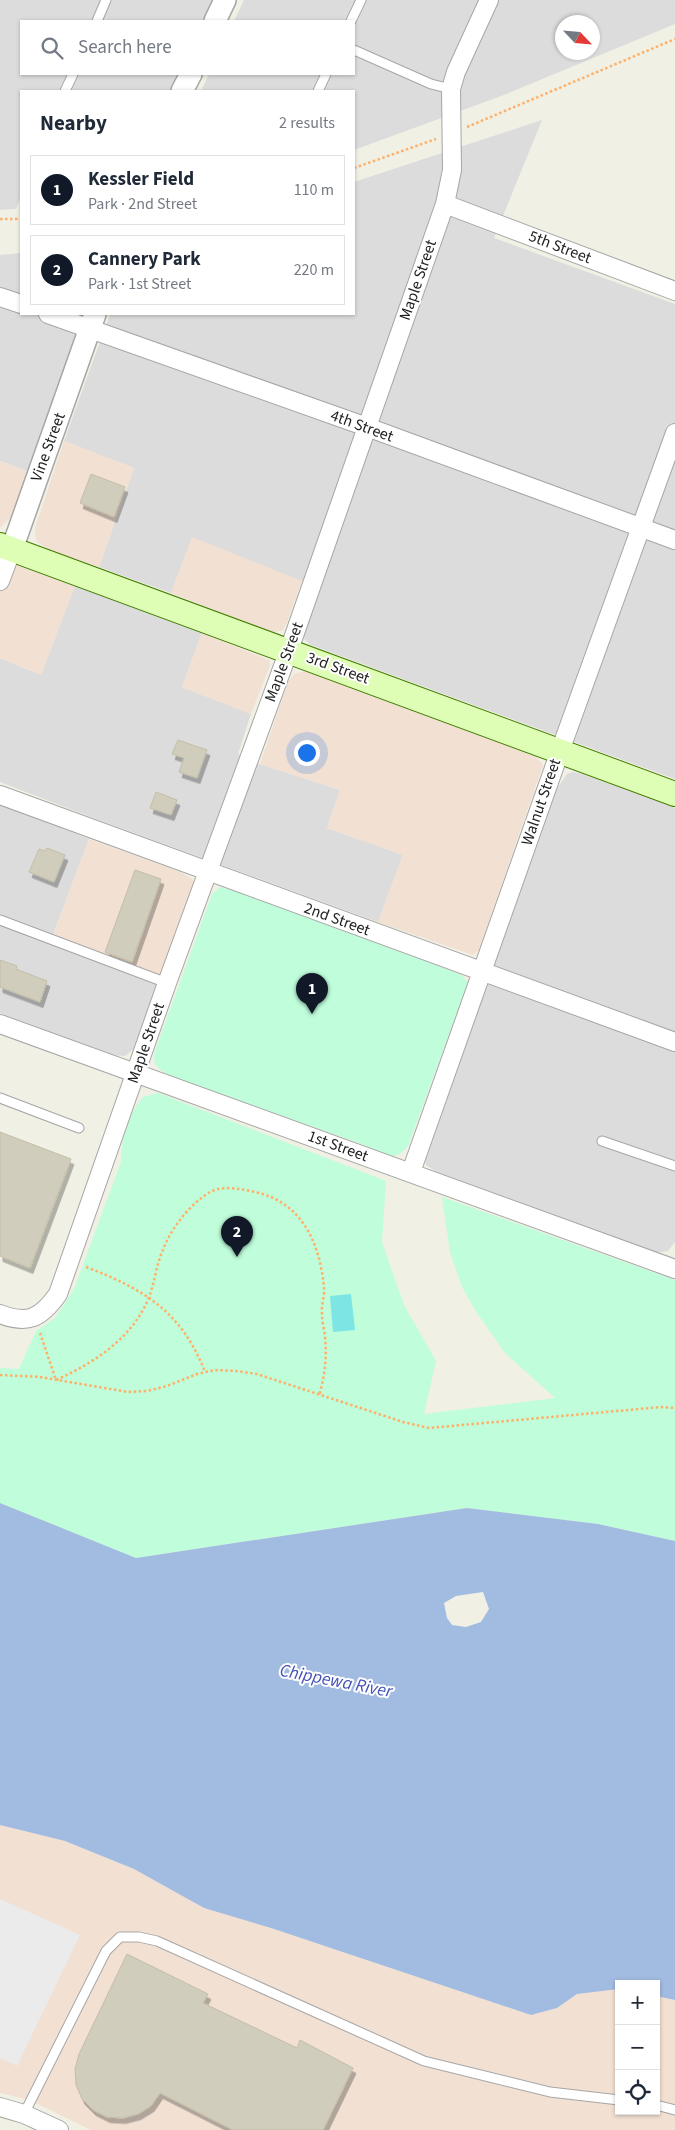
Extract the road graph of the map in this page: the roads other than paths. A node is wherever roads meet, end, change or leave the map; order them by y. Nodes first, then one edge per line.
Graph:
1 (106, 0) edge
2 (226, 0) edge
3 (361, 0) edge
4 (489, 0) edge
5 (97, 20) edge
6 (216, 20) edge
7 (351, 20) edge
8 (355, 50) edge
9 (73, 75) edge
10 (190, 75) edge
11 (326, 75) edge
12 (451, 89) junction
13 (65, 90) edge
14 (183, 90) edge
15 (318, 90) edge
16 (445, 204) junction
17 (675, 291) edge
18 (0, 297) edge
19 (20, 304) edge
20 (54, 315) edge
21 (92, 321) edge
22 (367, 427) junction
23 (675, 433) edge
24 (642, 528) junction
25 (675, 540) edge
26 (6, 547) edge
27 (0, 581) edge
28 (289, 650) junction
29 (560, 750) junction
30 (675, 794) edge
31 (0, 795) edge
32 (208, 871) junction
33 (0, 920) edge
34 (482, 972) junction
35 (167, 983) junction
36 (0, 1024) edge
37 (675, 1042) edge
38 (136, 1074) junction
39 (0, 1098) edge
40 (79, 1128) dead end
41 (602, 1141) dead end
42 (675, 1166) edge
43 (411, 1172) junction
44 (675, 1268) edge
45 (0, 1314) edge
46 (615, 2100) edge
47 (660, 2106) edge
48 (0, 2107) edge
49 (675, 2110) edge
50 (24, 2114) junction
51 (59, 2130) edge

1 - 5 lane
2 - 6 street
3 - 7 lane
4 - 12 street, Maple Street
8 - 12 lane
9 - 13 lane
10 - 14 street
11 - 15 lane
12 - 16 street, Maple Street
16 - 17 street, 5th Street
16 - 22 street, Maple Street
18 - 19 street
20 - 21 street, 4th Street
21 - 22 street, 4th Street
21 - 26 street, Vine Street
22 - 24 street, 4th Street
22 - 28 street, Maple Street
23 - 24 street, Walnut Street
24 - 25 street, 4th Street
24 - 29 street, Walnut Street
26 - 27 street, Vine Street
26 - 28 main road, 3rd Street
28 - 29 main road, 3rd Street
28 - 32 street, Maple Street
29 - 30 main road, 3rd Street
29 - 34 street, Walnut Street
31 - 32 street, 2nd Street
32 - 34 street, 2nd Street
32 - 35 street, Maple Street
33 - 35 lane
34 - 37 street, 2nd Street
34 - 43 street, Walnut Street
35 - 38 street, Maple Street
36 - 38 street, 1st Street
38 - 43 street, 1st Street
38 - 45 street, Maple Street
39 - 40 lane
41 - 42 lane
43 - 44 street, 1st Street
46 - 50 lane
47 - 49 lane
48 - 50 street
50 - 51 street

